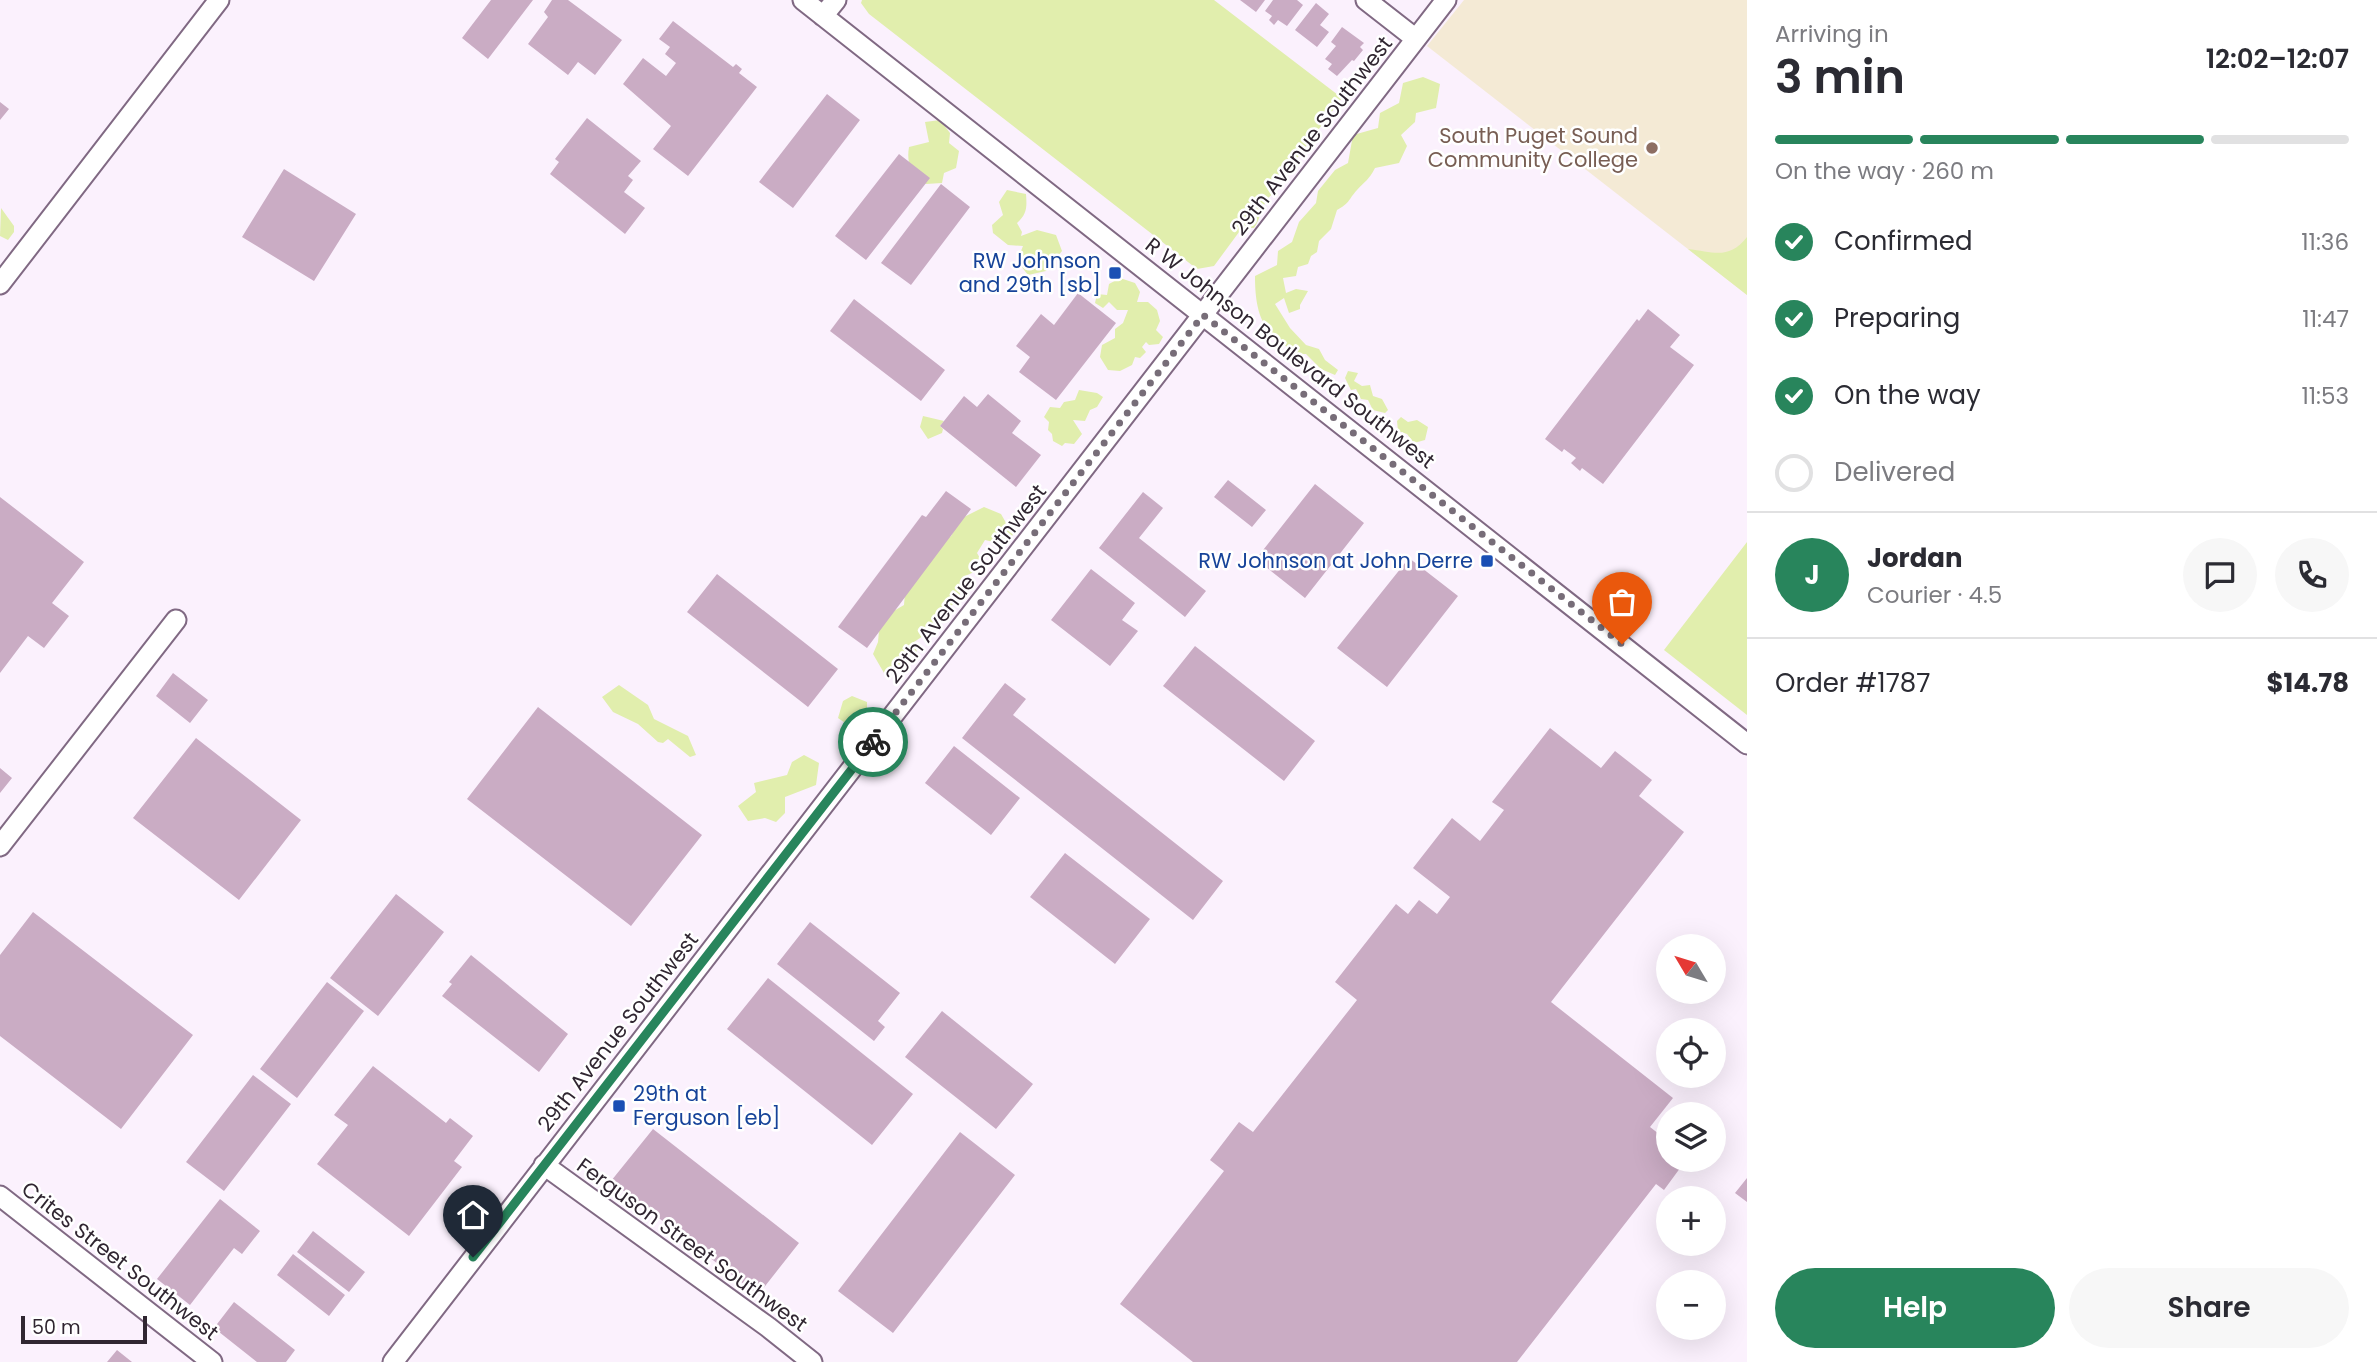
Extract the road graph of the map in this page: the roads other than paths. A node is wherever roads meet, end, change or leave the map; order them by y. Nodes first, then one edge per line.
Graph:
1 (219, 0) edge
2 (803, 0) edge
3 (836, 0) edge
4 (1366, 0) edge
5 (1446, 0) edge
6 (823, 16) junction
7 (1416, 39) junction
8 (0, 284) edge
9 (1203, 315) junction
10 (176, 620) dead end
11 (1747, 744) edge
12 (0, 846) edge
13 (544, 1165) junction
14 (0, 1196) edge
15 (212, 1362) edge
16 (393, 1362) edge
17 (812, 1362) edge

1 - 8 street
2 - 6 street, R W Johnson Boulevard Southwest
3 - 6 street
4 - 7 street
5 - 7 street, 29th Avenue Southwest
6 - 9 street, R W Johnson Boulevard Southwest
7 - 9 street, 29th Avenue Southwest
9 - 11 street, R W Johnson Boulevard Southwest
9 - 13 street, 29th Avenue Southwest
10 - 12 street
13 - 16 street, 29th Avenue Southwest
13 - 17 street, Ferguson Street Southwest
14 - 15 street, Crites Street Southwest

